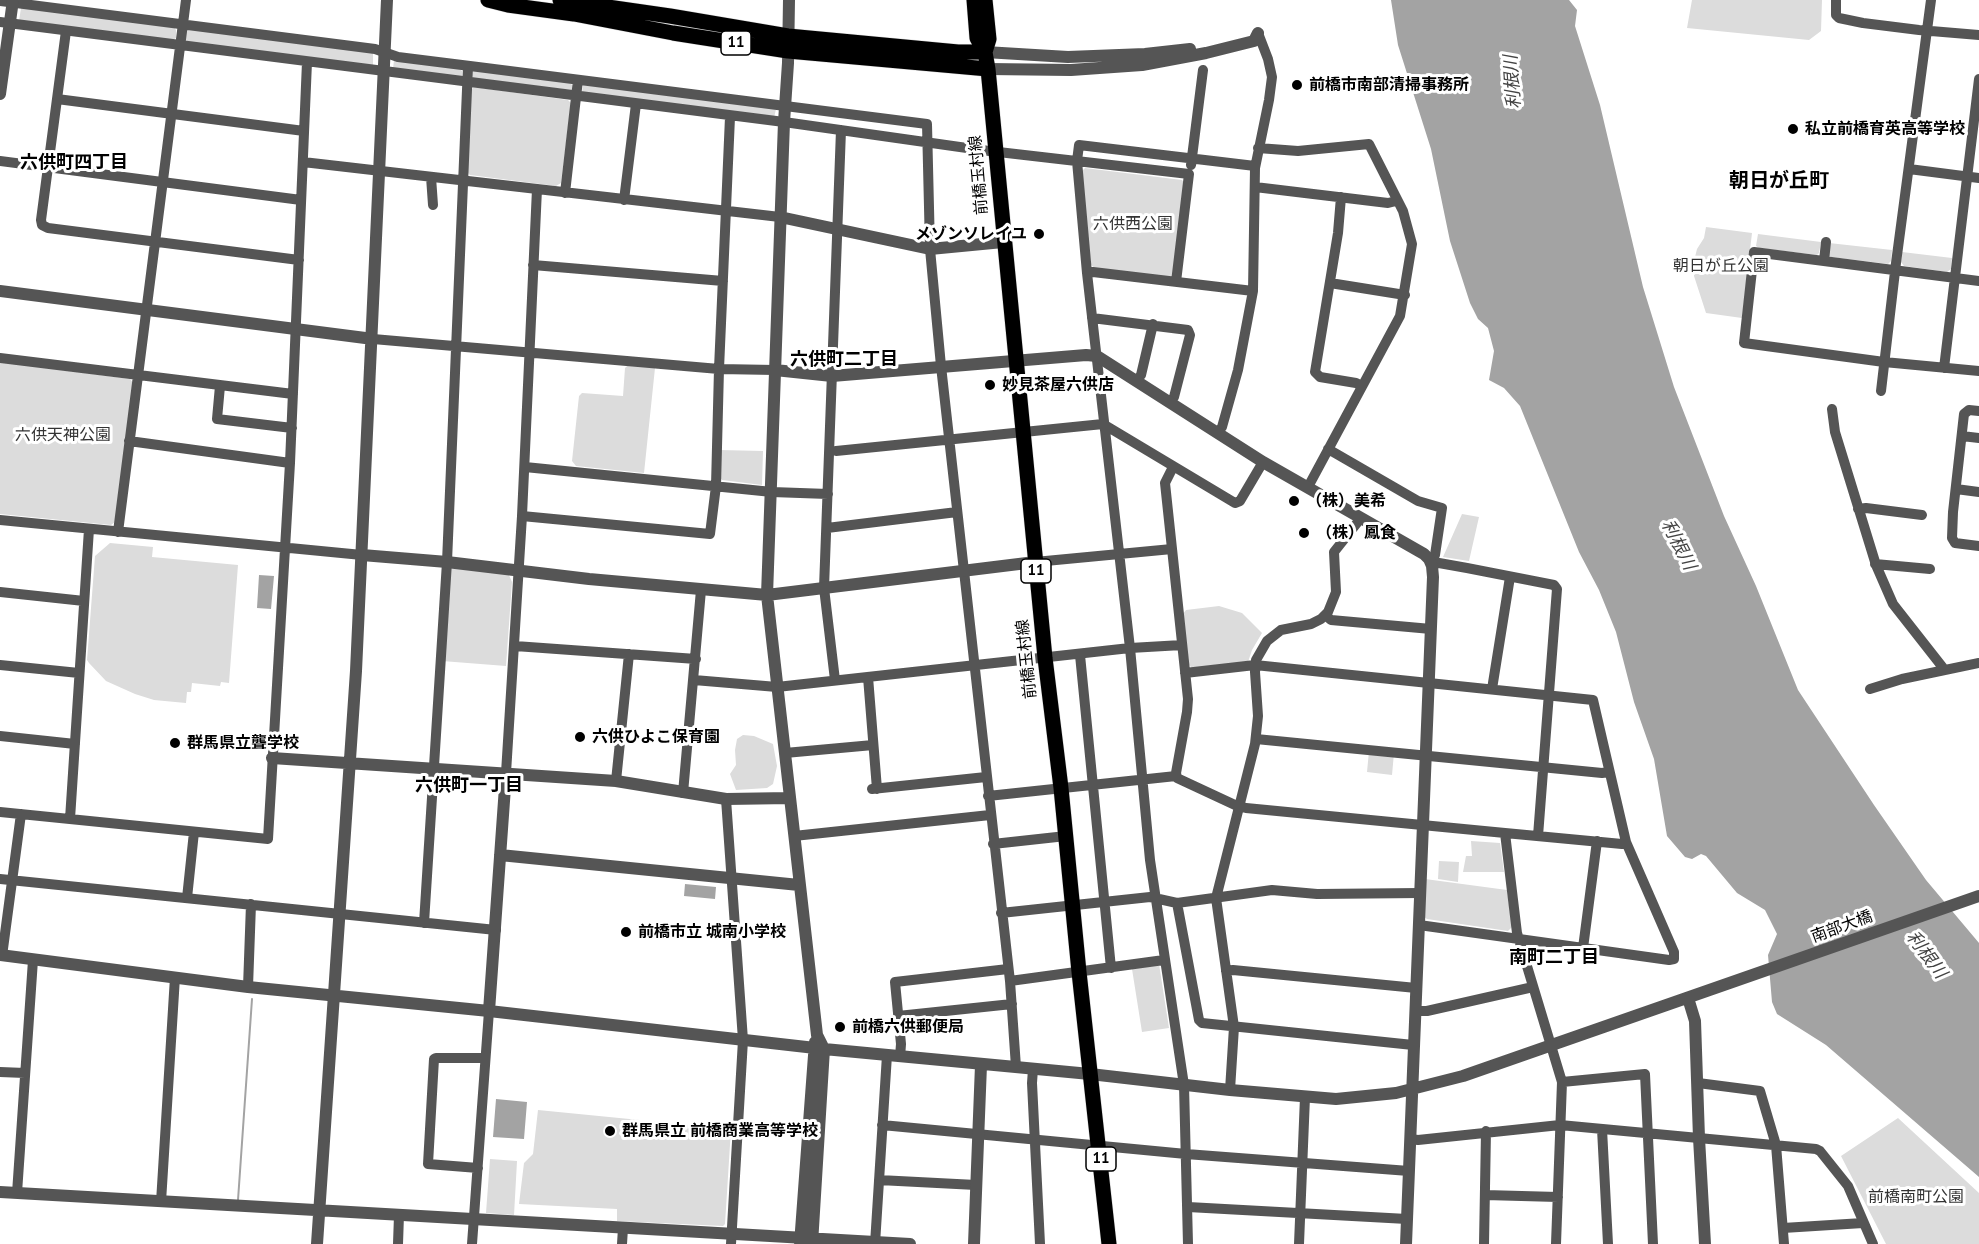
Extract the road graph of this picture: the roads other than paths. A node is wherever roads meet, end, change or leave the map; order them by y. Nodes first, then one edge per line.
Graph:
1 (186, 0) edge
2 (387, 0) edge
3 (488, 0) edge
4 (560, 0) edge
5 (789, 0) edge
6 (974, 0) edge
7 (985, 0) edge
8 (1836, 0) edge
9 (1931, 0) edge
10 (8, 1) edge
11 (576, 1) edge
12 (619, 5) edge
13 (5, 23) edge
14 (182, 25) junction
15 (1926, 30) junction
16 (66, 31) junction
17 (1258, 33) junction
18 (1979, 35) edge
19 (788, 43) junction
20 (180, 46) junction
21 (985, 52) junction
22 (384, 53) junction
23 (307, 62) junction
24 (468, 66) junction
25 (988, 69) junction
26 (1203, 70) dead end
27 (384, 72) junction
28 (1979, 79) edge
29 (578, 80) junction
30 (466, 83) junction
31 (0, 94) edge
32 (576, 96) junction
33 (57, 99) junction
34 (636, 104) junction
35 (785, 106) junction
36 (171, 114) junction
37 (730, 117) junction
38 (784, 123) junction
39 (841, 130) junction
40 (304, 131) junction
41 (927, 141) junction
42 (1258, 148) junction
43 (995, 151) junction
44 (1192, 158) junction
45 (0, 161) edge
46 (1077, 161) junction
47 (303, 162) junction
48 (1256, 166) junction
49 (47, 167) junction
50 (1909, 169) junction
51 (380, 170) junction
52 (1189, 174) junction
53 (431, 177) junction
54 (1967, 177) junction
55 (1979, 178) edge
56 (463, 180) junction
57 (163, 182) junction
58 (1255, 187) junction
59 (537, 189) junction
60 (564, 193) junction
61 (1341, 197) junction
62 (302, 200) junction
63 (624, 200) junction
64 (1396, 201) junction
65 (433, 205) dead end
66 (725, 210) junction
67 (780, 217) junction
68 (838, 229) junction
69 (155, 241) junction
70 (1004, 242) junction
71 (1826, 242) dead end
72 (930, 249) junction
73 (299, 260) junction
74 (1824, 261) junction
75 (533, 265) junction
76 (1895, 270) junction
77 (1087, 273) junction
78 (1954, 278) junction
79 (723, 281) junction
80 (1979, 281) edge
81 (1176, 282) junction
82 (1330, 283) junction
83 (0, 291) edge
84 (1253, 291) junction
85 (1405, 296) junction
86 (146, 310) junction
87 (1092, 318) junction
88 (1153, 324) junction
89 (296, 329) junction
90 (373, 339) junction
91 (456, 346) junction
92 (529, 352) junction
93 (1096, 356) junction
94 (0, 358) edge
95 (1016, 361) junction
96 (1884, 362) junction
97 (941, 366) junction
98 (1944, 368) junction
99 (719, 369) junction
100 (775, 370) junction
101 (1979, 371) edge
102 (138, 375) junction
103 (832, 376) junction
104 (1137, 380) junction
105 (220, 386) junction
106 (1362, 386) junction
107 (1881, 391) dead end
108 (293, 394) junction
109 (1170, 402) junction
110 (1832, 409) dead end
111 (1979, 411) edge
112 (1104, 424) junction
113 (292, 428) junction
114 (1023, 431) junction
115 (1218, 432) junction
116 (1962, 436) junction
117 (1979, 438) edge
118 (950, 439) junction
119 (129, 441) junction
120 (1328, 449) junction
121 (836, 451) dead end
122 (1263, 462) junction
123 (290, 463) junction
124 (525, 467) junction
125 (1173, 467) junction
126 (716, 486) junction
127 (1308, 487) junction
128 (1956, 489) junction
129 (770, 492) junction
130 (1979, 492) edge
131 (828, 494) junction
132 (1858, 509) junction
133 (957, 512) junction
134 (1922, 515) dead end
135 (522, 516) junction
136 (1361, 518) junction
137 (0, 520) edge
138 (827, 528) junction
139 (89, 529) junction
140 (118, 532) junction
141 (1979, 546) edge
142 (285, 548) junction
143 (1172, 549) junction
144 (362, 555) junction
145 (1118, 555) junction
146 (447, 562) junction
147 (1035, 562) junction
148 (1431, 562) junction
149 (1875, 564) junction
150 (1930, 569) dead end
151 (518, 570) junction
152 (963, 570) junction
153 (1510, 577) junction
154 (824, 588) junction
155 (701, 590) junction
156 (0, 592) edge
157 (766, 595) junction
158 (84, 601) junction
159 (1325, 615) junction
160 (1431, 629) junction
161 (1182, 645) junction
162 (515, 646) junction
163 (1130, 648) junction
164 (628, 654) junction
165 (1080, 655) junction
166 (1045, 658) junction
167 (696, 659) junction
168 (1979, 663) edge
169 (0, 665) edge
170 (1255, 665) junction
171 (974, 666) junction
172 (1944, 669) junction
173 (79, 673) junction
174 (1185, 673) junction
175 (868, 677) junction
176 (694, 680) junction
177 (835, 680) junction
178 (1429, 683) junction
179 (777, 687) junction
180 (1492, 689) junction
181 (1870, 689) dead end
182 (1549, 694) junction
183 (0, 736) edge
184 (1256, 739) junction
185 (75, 744) junction
186 (873, 745) junction
187 (785, 753) junction
188 (1426, 756) junction
189 (273, 758) junction
190 (350, 763) junction
191 (1543, 767) junction
192 (433, 768) junction
193 (1609, 772) junction
194 (506, 773) junction
195 (1176, 776) junction
196 (986, 777) junction
197 (1142, 780) junction
198 (616, 781) junction
199 (1093, 785) junction
200 (1061, 789) junction
201 (683, 793) junction
202 (988, 796) junction
203 (790, 798) junction
204 (726, 799) junction
205 (1241, 806) junction
206 (0, 812) edge
207 (21, 814) junction
208 (990, 815) junction
209 (70, 819) junction
210 (1423, 825) junction
211 (194, 832) junction
212 (1506, 834) junction
213 (795, 836) junction
214 (1066, 836) junction
215 (1538, 836) junction
216 (1597, 841) junction
217 (1626, 842) junction
218 (993, 844) junction
219 (500, 855) junction
220 (0, 879) edge
221 (730, 879) junction
222 (13, 880) junction
223 (800, 885) junction
224 (1420, 893) junction
225 (1979, 896) edge
226 (1154, 897) junction
227 (187, 898) junction
228 (1216, 898) junction
229 (1105, 900) junction
230 (1177, 903) junction
231 (250, 904) junction
232 (1073, 904) junction
233 (1001, 913) junction
234 (341, 914) junction
235 (424, 922) junction
236 (1419, 925) junction
237 (496, 930) junction
238 (1518, 939) junction
239 (1582, 948) junction
240 (1, 955) edge
241 (33, 960) junction
242 (1164, 960) junction
243 (1111, 968) junction
244 (1008, 969) junction
245 (1226, 971) junction
246 (1078, 972) junction
247 (175, 977) junction
248 (1010, 981) junction
249 (248, 987) junction
250 (1533, 987) junction
251 (1416, 988) junction
252 (334, 995) junction
253 (1688, 998) junction
254 (1012, 1004) junction
255 (489, 1011) junction
256 (1415, 1011) junction
257 (898, 1016) junction
258 (1234, 1027) junction
259 (743, 1040) junction
260 (1413, 1045) junction
261 (1551, 1046) junction
262 (818, 1048) junction
263 (887, 1055) junction
264 (900, 1057) junction
265 (485, 1058) junction
266 (981, 1065) junction
267 (1016, 1067) junction
268 (1033, 1069) junction
269 (0, 1072) edge
270 (25, 1073) junction
271 (1090, 1074) junction
272 (1562, 1082) junction
273 (1698, 1083) junction
274 (1184, 1085) junction
275 (1230, 1090) junction
276 (1413, 1090) junction
277 (1305, 1097) junction
278 (882, 1125) junction
279 (1560, 1125) junction
280 (1602, 1129) junction
281 (1486, 1131) junction
282 (1647, 1133) junction
283 (978, 1135) junction
284 (1699, 1138) junction
285 (1035, 1139) junction
286 (1410, 1139) junction
287 (1099, 1145) junction
288 (1776, 1145) junction
289 (1186, 1154) junction
290 (1302, 1163) junction
291 (478, 1168) junction
292 (1409, 1171) junction
293 (879, 1179) junction
294 (976, 1185) junction
295 (0, 1192) edge
296 (17, 1193) junction
297 (1485, 1195) junction
298 (1558, 1197) junction
299 (161, 1202) junction
300 (1188, 1207) junction
301 (319, 1211) junction
302 (1300, 1214) junction
303 (399, 1215) junction
304 (1407, 1219) junction
305 (474, 1220) junction
306 (1863, 1223) junction
307 (623, 1228) junction
308 (1783, 1228) junction
309 (731, 1239) edge
310 (806, 1241) edge
311 (875, 1243) edge
312 (317, 1244) edge
313 (398, 1244) edge
314 (472, 1244) edge
315 (622, 1244) edge
316 (910, 1244) edge
317 (974, 1244) edge
318 (1040, 1244) edge
319 (1109, 1244) edge
320 (1188, 1244) edge
321 (1299, 1244) edge
322 (1406, 1244) edge
323 (1484, 1244) edge
324 (1556, 1244) edge
325 (1608, 1244) edge
326 (1653, 1244) edge
327 (1706, 1244) edge
328 (1784, 1244) edge
329 (1873, 1244) edge

1 - 14 street
2 - 22 street
3 - 19 main road, 11
4 - 11 main road, 11
5 - 19 street
6 - 21 main road
7 - 21 main road
8 - 15 street
9 - 15 street
10 - 13 street
10 - 14 street
11 - 12 main road, 11
12 - 19 main road, 11
13 - 16 street
13 - 31 street
14 - 20 street
14 - 22 street
15 - 18 street
15 - 50 street
16 - 20 street
16 - 33 street
17 - 21 street
17 - 25 street
17 - 42 street
19 - 21 main road, 11
19 - 25 main road, 11
19 - 35 street
20 - 23 street
20 - 36 street
21 - 25 main road, 前橋玉村線 / 11
22 - 24 street
22 - 27 street
23 - 27 street
23 - 40 street
24 - 29 street
24 - 30 street
25 - 43 main road, 前橋玉村線 / 11
26 - 44 street
27 - 30 street
27 - 51 street
28 - 54 street
29 - 32 street
29 - 35 street
30 - 32 street
30 - 56 street
32 - 34 street
32 - 60 street
33 - 36 street
33 - 49 street
34 - 37 street
34 - 63 street
35 - 38 street
35 - 41 street
36 - 40 street
36 - 57 street
37 - 38 street
37 - 66 street
38 - 39 street
38 - 67 street
39 - 41 street
39 - 68 street
40 - 47 street
41 - 43 street
41 - 72 street
42 - 48 street
42 - 64 street
43 - 46 street
43 - 70 main road, 前橋玉村線 / 11
44 - 46 street
44 - 48 street
44 - 52 street
45 - 49 street
46 - 52 street
46 - 77 street
47 - 51 street
47 - 62 street
48 - 58 street
49 - 57 street
49 - 69 street
50 - 54 street
50 - 76 street
51 - 53 street
51 - 90 street
52 - 81 street
53 - 56 street
53 - 65 street
54 - 55 street
54 - 78 street
56 - 59 street
56 - 91 street
57 - 62 street
57 - 69 street
58 - 61 street
58 - 84 street
59 - 60 street
59 - 75 street
60 - 63 street
61 - 64 street
61 - 82 street
62 - 73 street
63 - 66 street
64 - 85 street
66 - 67 street
66 - 79 street
67 - 68 street
67 - 100 street
68 - 72 street
68 - 103 street
69 - 73 street
69 - 86 street
70 - 72 street
70 - 95 main road, 前橋玉村線 / 11
71 - 74 street
72 - 97 street
73 - 89 street
74 - 76 street
74 - 96 street
75 - 79 street
75 - 92 street
76 - 78 street
76 - 96 street
77 - 81 street
77 - 87 street
78 - 80 street
78 - 98 street
79 - 99 street
81 - 84 street
82 - 85 street
82 - 106 street
83 - 86 street
84 - 115 street
85 - 106 street
86 - 89 street
86 - 102 street
87 - 88 street
87 - 93 street
88 - 104 street
88 - 109 street
89 - 90 street
89 - 108 street
90 - 91 street
90 - 144 street
91 - 92 street
91 - 146 street
92 - 99 street
92 - 124 street
93 - 95 street
93 - 104 street
93 - 112 street
94 - 102 street
95 - 97 street
95 - 114 main road, 前橋玉村線 / 11
96 - 98 street
96 - 107 street
97 - 103 street
97 - 118 street
98 - 101 street
99 - 100 street
99 - 126 street
100 - 103 street
100 - 129 street
102 - 105 street
102 - 119 street
103 - 131 street
104 - 109 street
105 - 108 street
105 - 113 street
106 - 120 street
108 - 113 street
109 - 115 street
110 - 132 street
111 - 116 street
112 - 114 street
112 - 125 street
112 - 145 street
113 - 123 street
114 - 118 street
114 - 147 main road, 前橋玉村線 / 11
115 - 122 street
116 - 117 street
116 - 128 street
118 - 121 street
118 - 133 street
119 - 123 street
119 - 140 street
120 - 127 street
120 - 148 street
122 - 125 street
122 - 127 street
123 - 142 street
124 - 126 street
124 - 135 street
125 - 143 street
126 - 129 street
126 - 135 street
127 - 136 street
128 - 130 street
128 - 141 street
129 - 131 street
129 - 157 street
131 - 138 street
132 - 134 street
132 - 149 street
133 - 138 street
133 - 152 street
135 - 151 street
136 - 148 street
136 - 159 street
137 - 139 street
138 - 154 street
139 - 140 street
139 - 158 street
140 - 142 street
142 - 144 street
142 - 189 street
143 - 145 street
143 - 161 street
144 - 146 street
144 - 190 street
145 - 147 street
145 - 163 street
146 - 151 street
146 - 192 street
147 - 152 street
147 - 166 main road, 前橋玉村線 / 11
148 - 153 street
148 - 160 street
149 - 150 street
149 - 172 street
151 - 155 street
151 - 162 street
152 - 154 street
152 - 171 street
153 - 180 street
153 - 182 street
154 - 157 street
154 - 177 street
155 - 157 street
155 - 167 street
156 - 158 street
157 - 179 street
158 - 173 street
159 - 160 street
159 - 170 street
160 - 178 street
161 - 163 street
161 - 174 street
162 - 164 street
162 - 194 street
163 - 165 street
163 - 197 street
164 - 167 street
164 - 198 street
165 - 166 street
165 - 199 street
166 - 171 street
166 - 200 main road, 前橋玉村線 / 11
167 - 176 street
168 - 172 street
169 - 173 street
170 - 174 street
170 - 178 street
170 - 184 street
171 - 175 street
171 - 196 street
172 - 181 street
173 - 185 street
174 - 195 street
175 - 177 street
175 - 186 street
176 - 179 street
176 - 201 street
177 - 179 street
178 - 180 street
178 - 188 street
179 - 187 street
180 - 182 street
182 - 191 street
182 - 193 street
183 - 185 street
184 - 188 street
184 - 205 street
185 - 209 street
186 - 187 street
186 - 196 street
187 - 203 street
188 - 191 street
188 - 210 street
189 - 190 street
189 - 211 street
190 - 192 street
190 - 234 street
191 - 193 street
191 - 215 street
192 - 194 street
192 - 235 street
193 - 217 street
194 - 198 street
194 - 219 street
195 - 197 street
195 - 205 street
196 - 202 street
197 - 199 street
197 - 226 street
198 - 201 street
199 - 200 street
199 - 229 street
200 - 202 street
200 - 214 main road, 前橋玉村線 / 11
201 - 204 street
202 - 208 street
203 - 204 street
203 - 213 street
204 - 221 street
205 - 210 street
205 - 228 street
206 - 207 street
207 - 209 street
207 - 222 street
208 - 213 street
208 - 218 street
209 - 211 street
210 - 212 street
210 - 224 street
211 - 227 street
212 - 215 street
212 - 238 street
213 - 223 street
214 - 218 street
214 - 232 main road, 前橋玉村線 / 11
215 - 216 street
216 - 217 street
216 - 239 street
217 - 239 street
218 - 233 street
219 - 221 street
219 - 237 street
220 - 222 street
221 - 223 street
221 - 259 street
222 - 227 street
222 - 240 street
223 - 262 street
224 - 228 street
224 - 236 street
225 - 253 street, 南部大橋
226 - 229 street
226 - 230 street
226 - 242 street
227 - 231 street
228 - 230 street
228 - 245 street
229 - 232 street
229 - 243 street
230 - 258 street
231 - 234 street
231 - 249 street
232 - 233 street
232 - 246 main road, 前橋玉村線 / 11
233 - 244 street
234 - 235 street
234 - 252 street
235 - 237 street
236 - 238 street
236 - 251 street
237 - 255 street
238 - 239 street
238 - 250 street
240 - 241 street, 南部大橋
241 - 247 street, 南部大橋
241 - 270 street
242 - 243 street
242 - 274 street
243 - 246 street
244 - 248 street
244 - 257 street
245 - 251 street
245 - 258 street
246 - 248 street
246 - 271 main road, 前橋玉村線 / 11
247 - 249 street, 南部大橋
247 - 299 street
248 - 254 street
249 - 252 street, 南部大橋
250 - 256 street
250 - 261 street
251 - 256 street
252 - 255 street, 南部大橋
252 - 301 street
253 - 261 street, 南部大橋
253 - 273 street
254 - 257 street
254 - 267 street
255 - 259 street, 南部大橋
255 - 265 street
256 - 260 street
257 - 264 street
258 - 260 street
258 - 275 street
259 - 262 street, 南部大橋
259 - 309 street
260 - 276 street
261 - 272 street
261 - 276 street, 南部大橋
262 - 263 street, 南部大橋
262 - 310 street
263 - 264 street, 南部大橋
263 - 278 street
264 - 266 street, 南部大橋
265 - 291 street
265 - 291 street
266 - 267 street, 南部大橋
266 - 283 street
267 - 268 street, 南部大橋
268 - 271 street, 南部大橋
268 - 285 street
269 - 270 street
270 - 296 street
271 - 274 street, 南部大橋
271 - 287 main road, 前橋玉村線 / 11
272 - 279 street
272 - 282 street
273 - 284 street
273 - 288 street
274 - 275 street, 南部大橋
274 - 289 street
275 - 277 street, 南部大橋
276 - 277 street, 南部大橋
276 - 286 street
277 - 290 street
278 - 283 street
278 - 293 street
279 - 280 street
279 - 281 street
279 - 298 street
280 - 282 street
280 - 325 street
281 - 286 street
281 - 297 street
282 - 284 street
282 - 326 street
283 - 285 street
283 - 294 street
284 - 288 street
284 - 327 street
285 - 287 street
285 - 318 street
286 - 292 street
287 - 289 street
287 - 319 main road, 前橋玉村線 / 11
288 - 306 street
288 - 308 street
289 - 290 street
289 - 300 street
290 - 292 street
290 - 302 street
291 - 305 street
292 - 304 street
293 - 294 street
293 - 311 street
294 - 317 street
295 - 296 street
296 - 299 street
297 - 298 street
297 - 323 street
298 - 324 street
299 - 301 street
300 - 302 street
300 - 320 street
301 - 303 street
301 - 312 street
302 - 304 street
302 - 321 street
303 - 305 street
303 - 313 street
304 - 322 street
305 - 307 street
305 - 314 street
306 - 308 street
306 - 329 street
307 - 309 street
307 - 315 street
308 - 328 street
309 - 310 street
310 - 311 street
311 - 316 street

